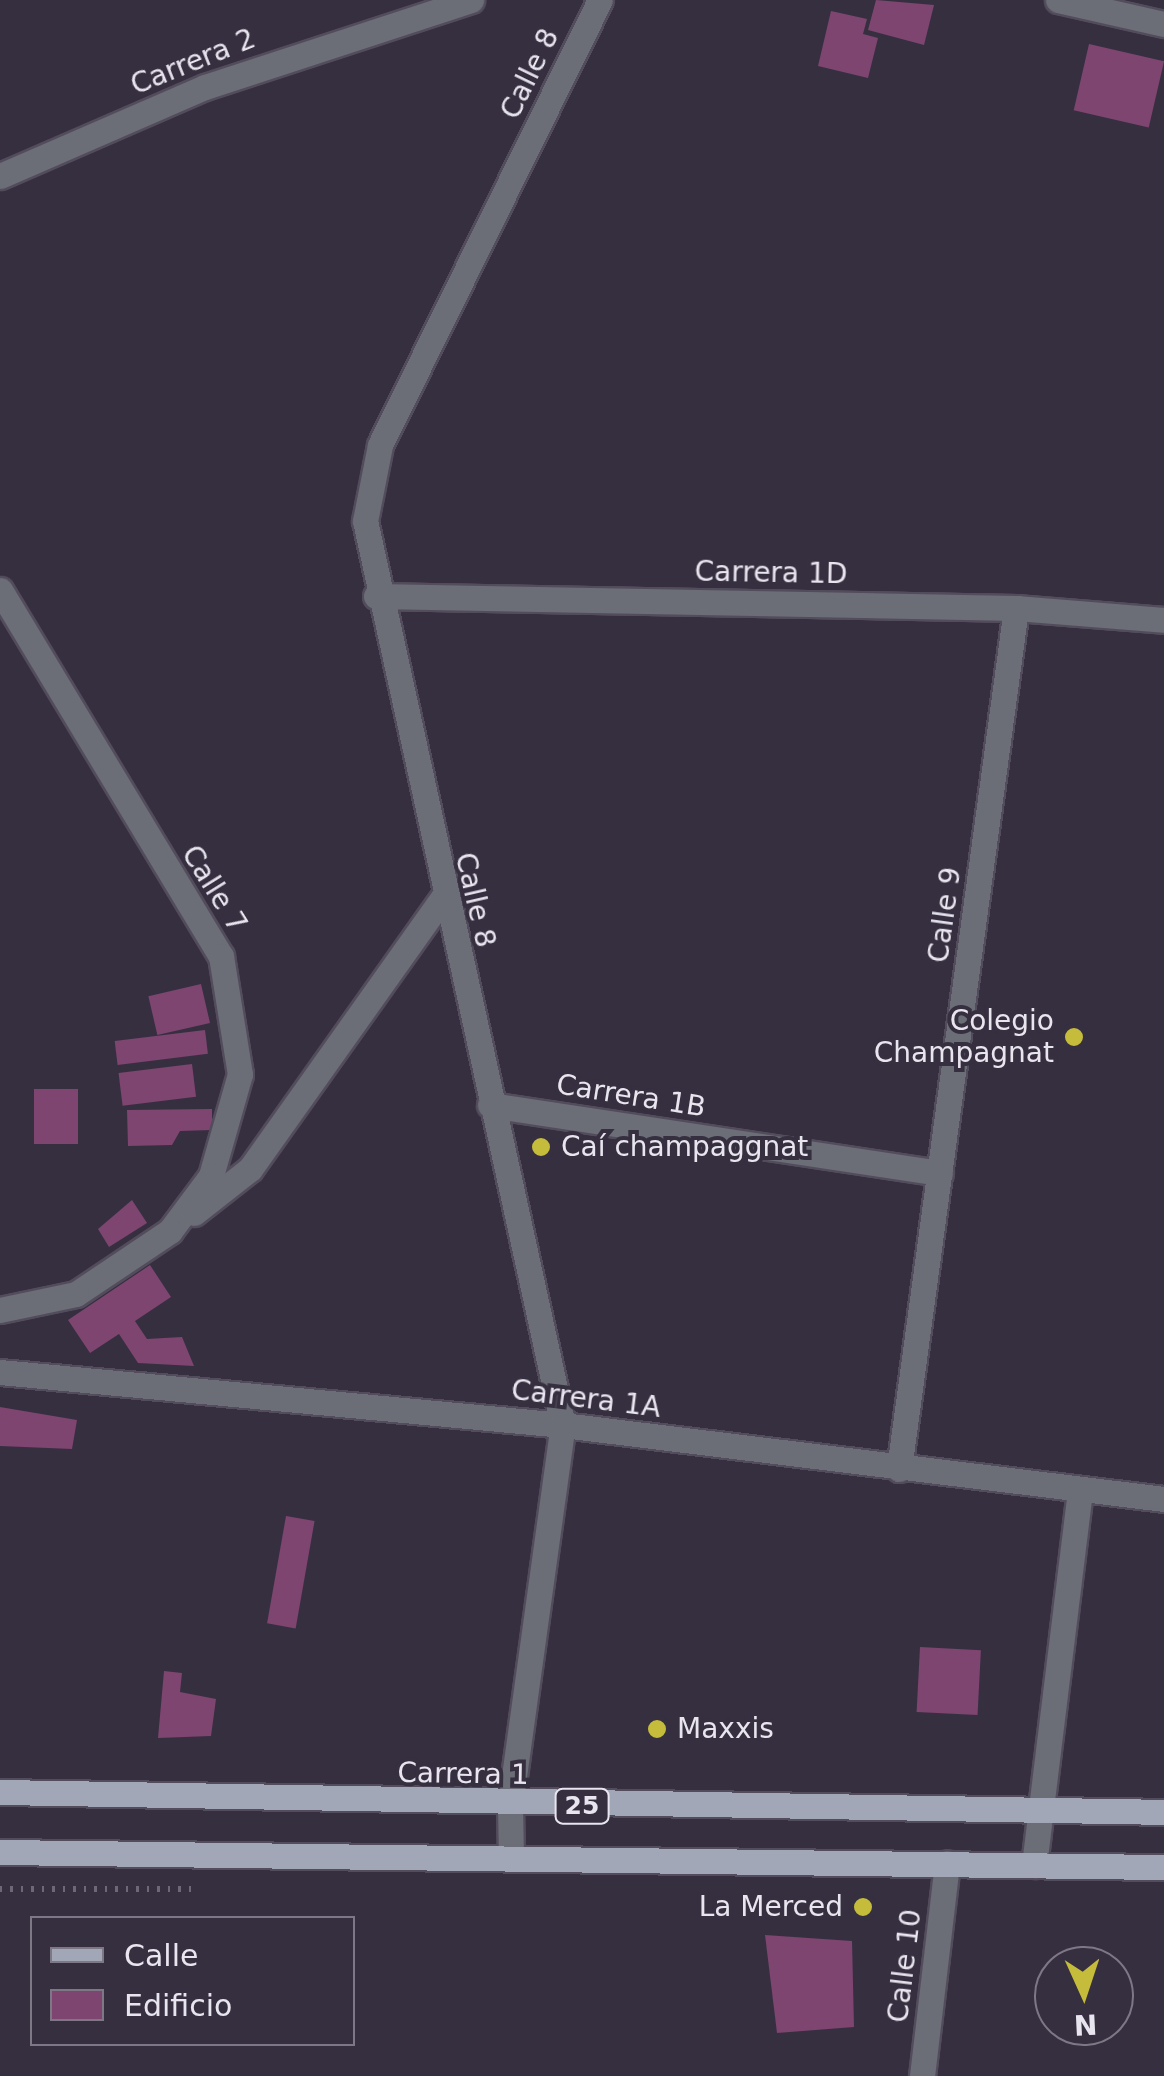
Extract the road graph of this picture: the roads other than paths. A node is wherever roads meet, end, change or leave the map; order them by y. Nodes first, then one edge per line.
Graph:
1 (471, 0) edge
2 (600, 0) edge
3 (1058, 0) edge
4 (1164, 24) edge
5 (0, 176) edge
6 (0, 590) edge
7 (376, 596) junction
8 (1016, 608) junction
9 (1164, 620) edge
10 (444, 897) junction
11 (490, 1105) junction
12 (940, 1174) junction
13 (170, 1231) junction
14 (0, 1310) edge
15 (0, 1372) edge
16 (563, 1425) junction
17 (898, 1469) junction
18 (1080, 1490) junction
19 (1164, 1499) edge
20 (0, 1792) edge
21 (510, 1805) junction
22 (1037, 1811) junction
23 (1164, 1812) edge
24 (0, 1852) edge
25 (510, 1858) junction
26 (947, 1864) junction
27 (1034, 1865) junction
28 (1164, 1866) edge
29 (922, 2076) edge

1 - 5 street, Carrera 2
2 - 7 street, Calle 8
3 - 4 street
6 - 13 street, Calle 7
7 - 8 street, Carrera 1D
7 - 10 street, Calle 8
8 - 9 street, Carrera 1D
8 - 12 street, Calle 9
10 - 11 street, Calle 8
10 - 13 street
11 - 12 street, Carrera 1B
11 - 16 street, Calle 8
12 - 17 street, Calle 9
13 - 14 street, Calle 7
15 - 16 street, Carrera 1A
16 - 17 street, Carrera 1A
16 - 21 street, Calle 8
17 - 18 street, Carrera 1A
18 - 19 street, Carrera 1A
18 - 22 street
20 - 21 main road, Carrera 1 / 25
21 - 22 main road, Carrera 1 / 25
21 - 25 street, Calle 8
22 - 23 main road, Carrera 1 / 25
22 - 27 street
24 - 25 main road, 25
25 - 26 main road, 25
26 - 27 main road, 25
26 - 29 street, Calle 10
27 - 28 main road, 25

